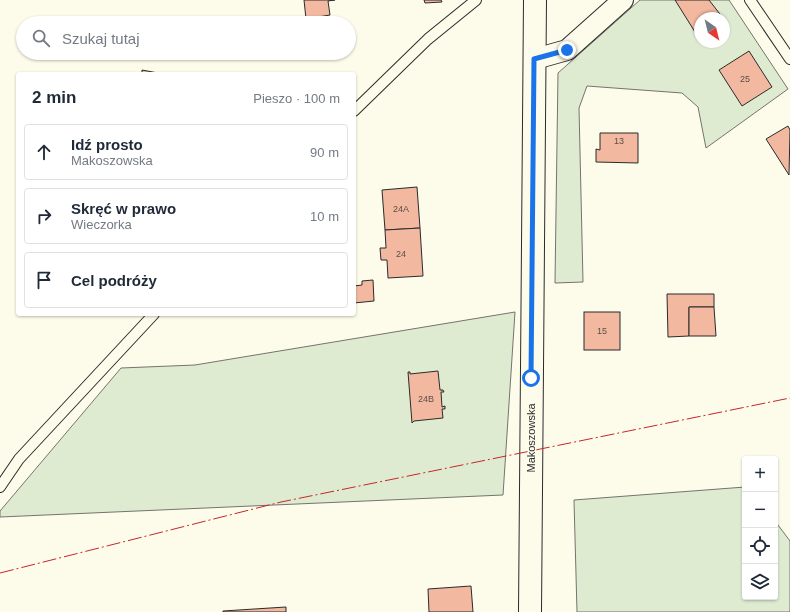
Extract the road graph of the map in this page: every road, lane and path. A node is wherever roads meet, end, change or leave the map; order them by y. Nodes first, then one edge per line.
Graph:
1 (476, 0) edge
2 (535, 0) edge
3 (623, 0) edge
4 (750, 0) edge
5 (534, 59) junction
6 (790, 59) edge
7 (356, 109) edge
8 (152, 316) edge
9 (0, 487) edge
10 (530, 612) edge

1 - 7 lane
2 - 5 main road, Makoszowska
3 - 5 street
4 - 6 lane
5 - 10 main road, Makoszowska
8 - 9 lane

